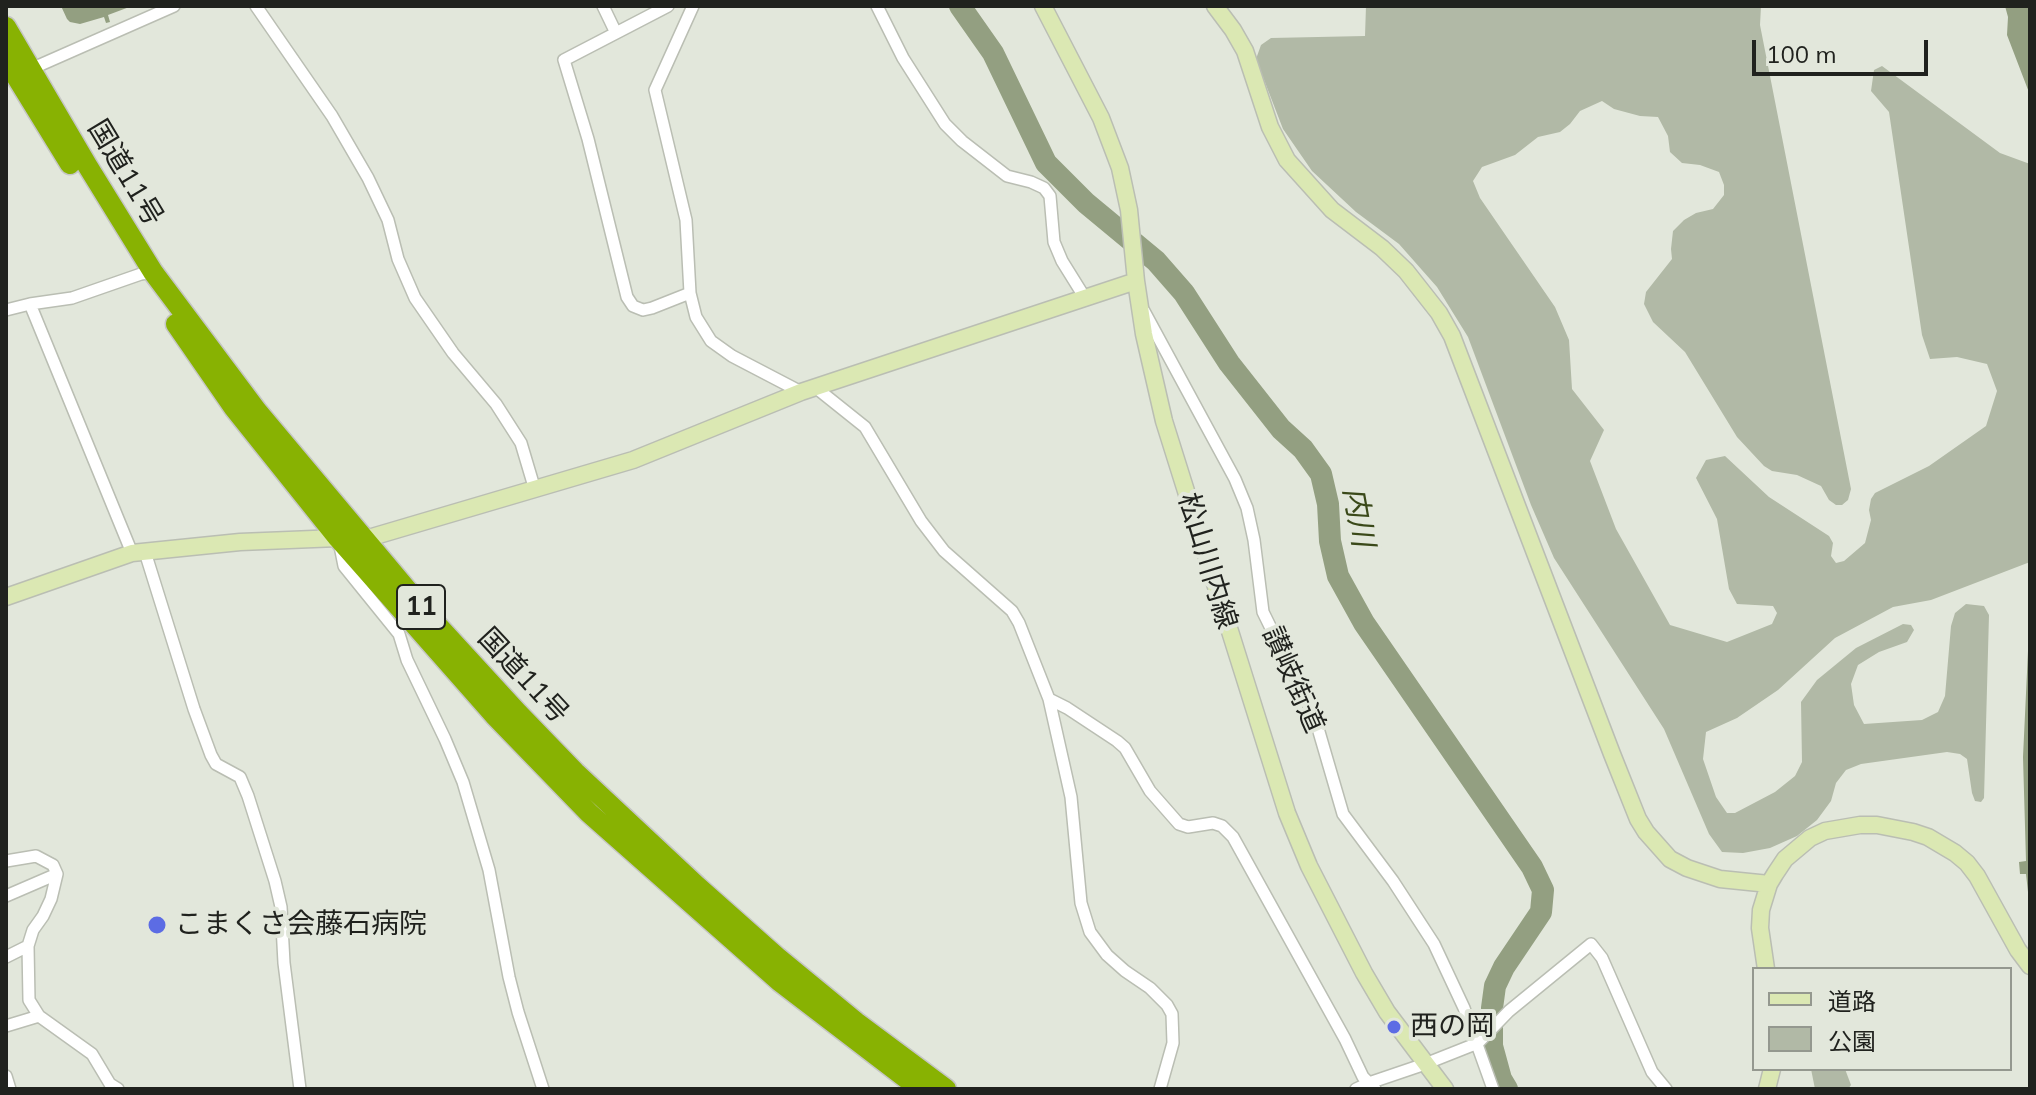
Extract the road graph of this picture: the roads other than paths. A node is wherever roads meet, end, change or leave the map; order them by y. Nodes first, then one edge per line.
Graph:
1 (174, 6) edge
2 (256, 6) edge
3 (603, 6) edge
4 (668, 6) edge
5 (693, 6) edge
6 (877, 6) edge
7 (1043, 6) edge
8 (1215, 6) edge
9 (6, 27) edge
10 (616, 33) junction
11 (6, 60) edge
12 (31, 69) junction
13 (147, 273) junction
14 (1136, 281) junction
15 (690, 293) junction
16 (1085, 298) junction
17 (30, 304) junction
18 (1139, 304) junction
19 (6, 310) edge
20 (808, 390) junction
21 (535, 490) junction
22 (338, 538) junction
23 (365, 539) junction
24 (139, 552) junction
25 (6, 597) edge
26 (1049, 699) junction
27 (6, 861) edge
28 (57, 874) junction
29 (1769, 884) junction
30 (6, 896) edge
31 (28, 946) junction
32 (6, 957) edge
33 (2030, 966) edge
34 (1766, 967) edge
35 (39, 1016) junction
36 (6, 1026) edge
37 (1481, 1040) junction
38 (1425, 1064) junction
39 (6, 1076) edge
40 (1372, 1086) edge
41 (10, 1089) edge
42 (118, 1089) edge
43 (300, 1089) edge
44 (543, 1089) edge
45 (920, 1089) edge
46 (946, 1089) edge
47 (1160, 1089) edge
48 (1356, 1089) edge
49 (1445, 1089) edge
50 (1493, 1089) edge
51 (1666, 1089) edge

1 - 12 street
2 - 21 street
3 - 10 street
4 - 10 street
5 - 15 street
6 - 16 street
7 - 14 street, 松山川内線
8 - 29 street
9 - 12 highway, 国道11号 / 11
10 - 15 street
11 - 13 highway, 国道11号 / 11
12 - 13 highway, 国道11号 / 11
13 - 17 street
13 - 22 highway, 国道11号 / 11
13 - 23 highway, 国道11号 / 11
14 - 16 street
14 - 18 street, 松山川内線
15 - 20 street
16 - 20 street
17 - 19 street
17 - 24 street
18 - 37 street, 讃岐街道
18 - 38 street, 松山川内線
20 - 21 street
20 - 26 street
21 - 23 street
22 - 23 street
22 - 24 street
22 - 44 street
22 - 45 highway, 国道11号 / 11
23 - 46 highway, 国道11号 / 11
24 - 25 street
24 - 43 street
26 - 40 street
26 - 47 street
27 - 28 street
28 - 30 street
28 - 31 street
29 - 33 street
29 - 34 street
31 - 32 street
31 - 35 street
35 - 36 street
35 - 42 street
37 - 38 street
37 - 50 street, 讃岐街道
37 - 51 street
38 - 40 street
38 - 49 street, 松山川内線
39 - 41 street
40 - 48 street

